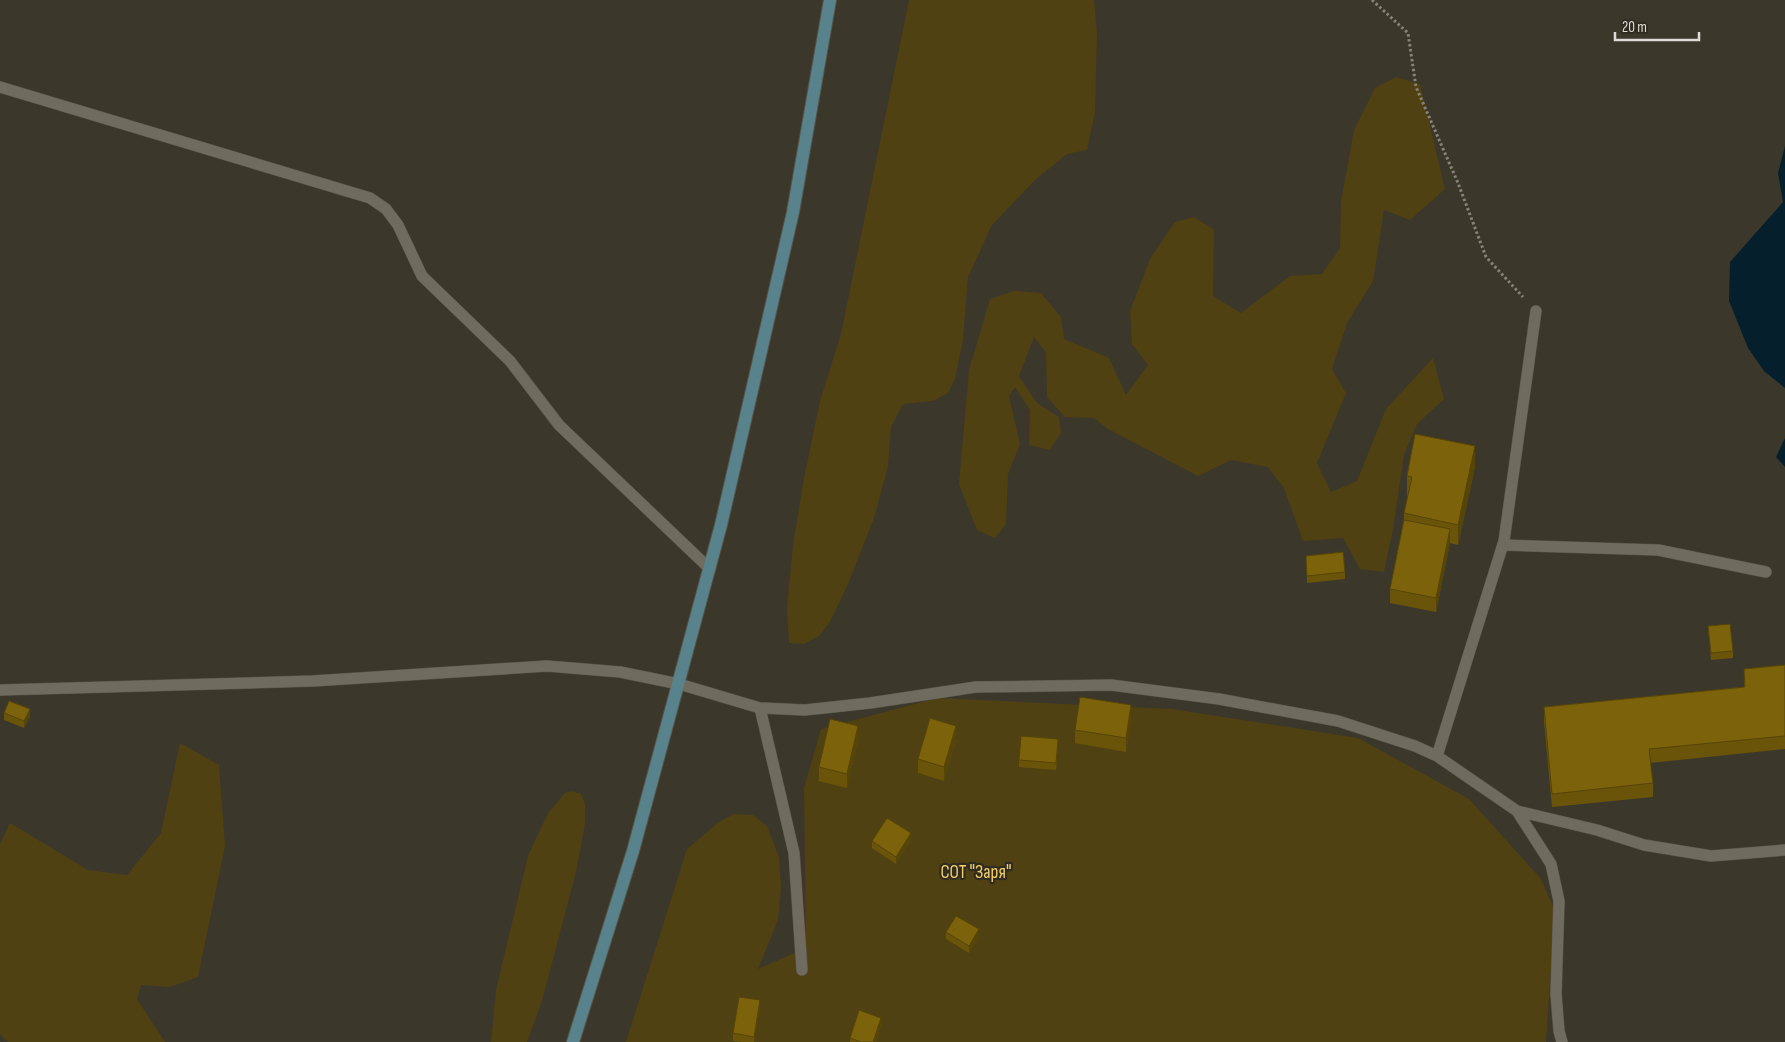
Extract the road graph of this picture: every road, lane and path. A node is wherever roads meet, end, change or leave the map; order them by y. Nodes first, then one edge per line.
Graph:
1 (830, 0) edge
2 (1372, 0) edge
3 (0, 87) edge
4 (1536, 311) joint
5 (1503, 545) junction
6 (710, 568) junction
7 (1766, 572) dead end
8 (679, 684) junction
9 (0, 690) edge
10 (760, 708) junction
11 (1437, 756) junction
12 (1518, 811) junction
13 (1785, 850) edge
14 (802, 970) dead end
15 (573, 1042) edge
16 (1562, 1042) edge

1 - 6 main road
2 - 4 path
3 - 6 lane
4 - 5 lane
5 - 7 lane
5 - 11 lane
6 - 8 main road
8 - 9 lane
8 - 10 lane
8 - 15 main road
10 - 11 lane
10 - 14 lane
11 - 12 lane
12 - 13 lane
12 - 16 lane

